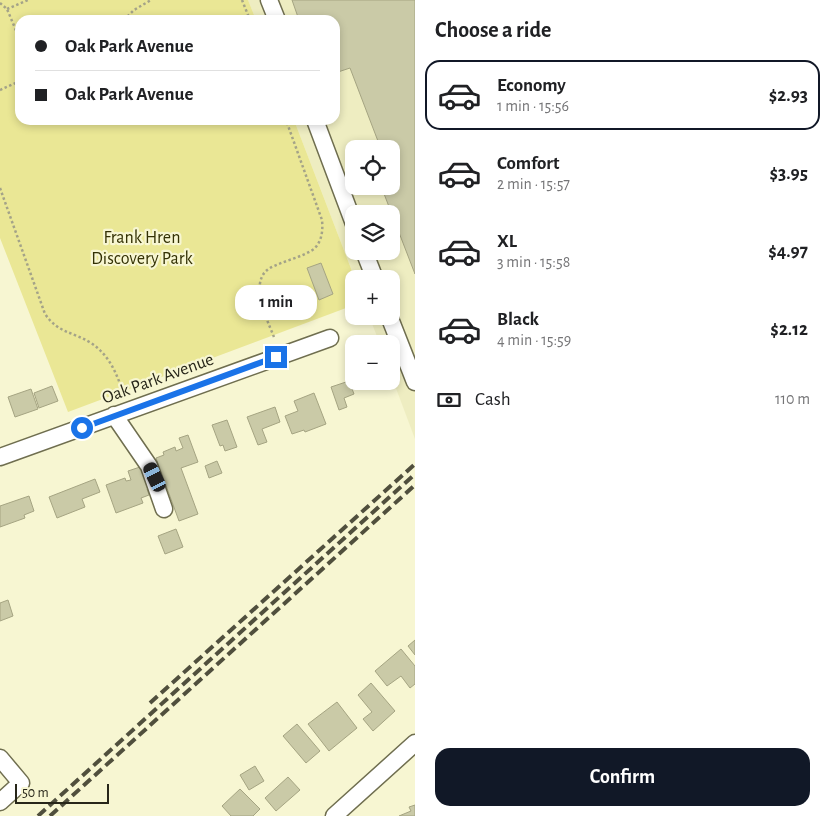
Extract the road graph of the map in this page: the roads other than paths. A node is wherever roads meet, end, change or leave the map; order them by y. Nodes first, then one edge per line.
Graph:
1 (269, 0) edge
2 (275, 15) edge
3 (317, 125) edge
4 (347, 205) edge
5 (393, 325) edge
6 (330, 338) dead end
7 (415, 382) edge
8 (114, 416) junction
9 (0, 457) edge
10 (164, 509) dead end
11 (415, 743) edge
12 (0, 758) edge
13 (0, 802) edge
14 (334, 816) edge

1 - 2 street
3 - 4 street
5 - 7 street
6 - 8 street, Oak Park Avenue
8 - 9 street, Oak Park Avenue
8 - 10 street
11 - 14 street
12 - 13 street

